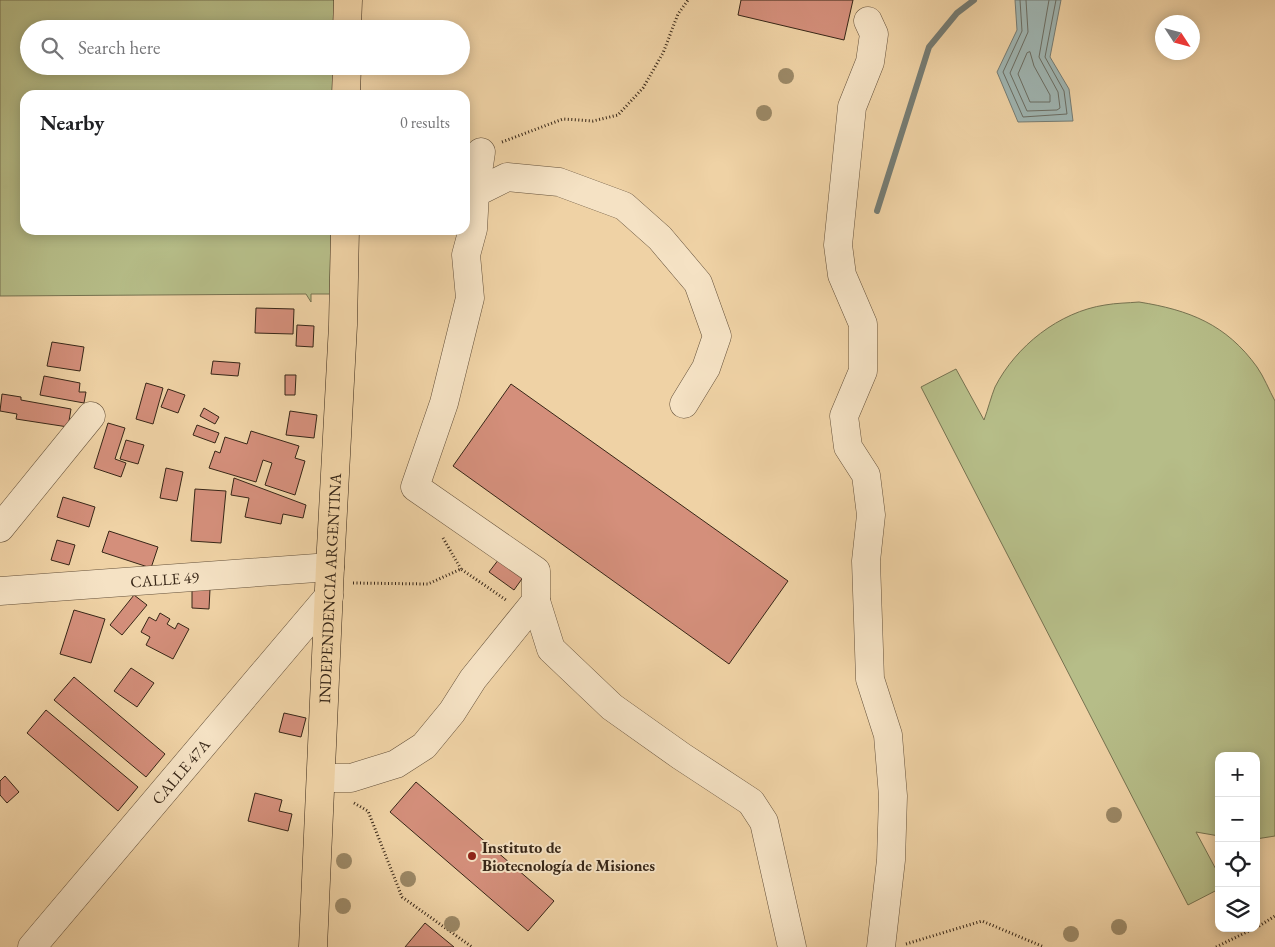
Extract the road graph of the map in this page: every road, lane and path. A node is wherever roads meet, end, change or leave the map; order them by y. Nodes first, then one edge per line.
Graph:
1 (348, 0) edge
2 (688, 0) edge
3 (347, 20) edge
4 (868, 21) dead end
5 (347, 75) edge
6 (346, 90) edge
7 (481, 152) joint
8 (475, 192) junction
9 (345, 235) edge
10 (684, 404) dead end
11 (91, 416) dead end
12 (0, 528) edge
13 (330, 581) junction
14 (0, 591) edge
15 (531, 607) junction
16 (322, 789) junction
17 (1275, 916) edge
18 (1260, 925) edge
19 (1248, 932) edge
20 (32, 947) edge
21 (314, 947) edge
22 (472, 947) edge
23 (792, 947) edge
24 (881, 947) edge
25 (896, 947) edge
26 (1044, 947) edge
27 (1216, 947) edge

1 - 3 main road
2 - 7 path
4 - 24 street
5 - 6 main road
7 - 8 street
8 - 10 street
8 - 15 street
9 - 13 main road, INDEPENDENCIA ARGENTINA
11 - 12 street
13 - 14 street, CALLE 49
13 - 15 path
13 - 16 main road, INDEPENDENCIA ARGENTINA
13 - 20 street, CALLE 47A
15 - 16 street
15 - 23 street
16 - 21 main road, INDEPENDENCIA ARGENTINA
16 - 22 path
17 - 18 path
19 - 27 path
25 - 26 path

